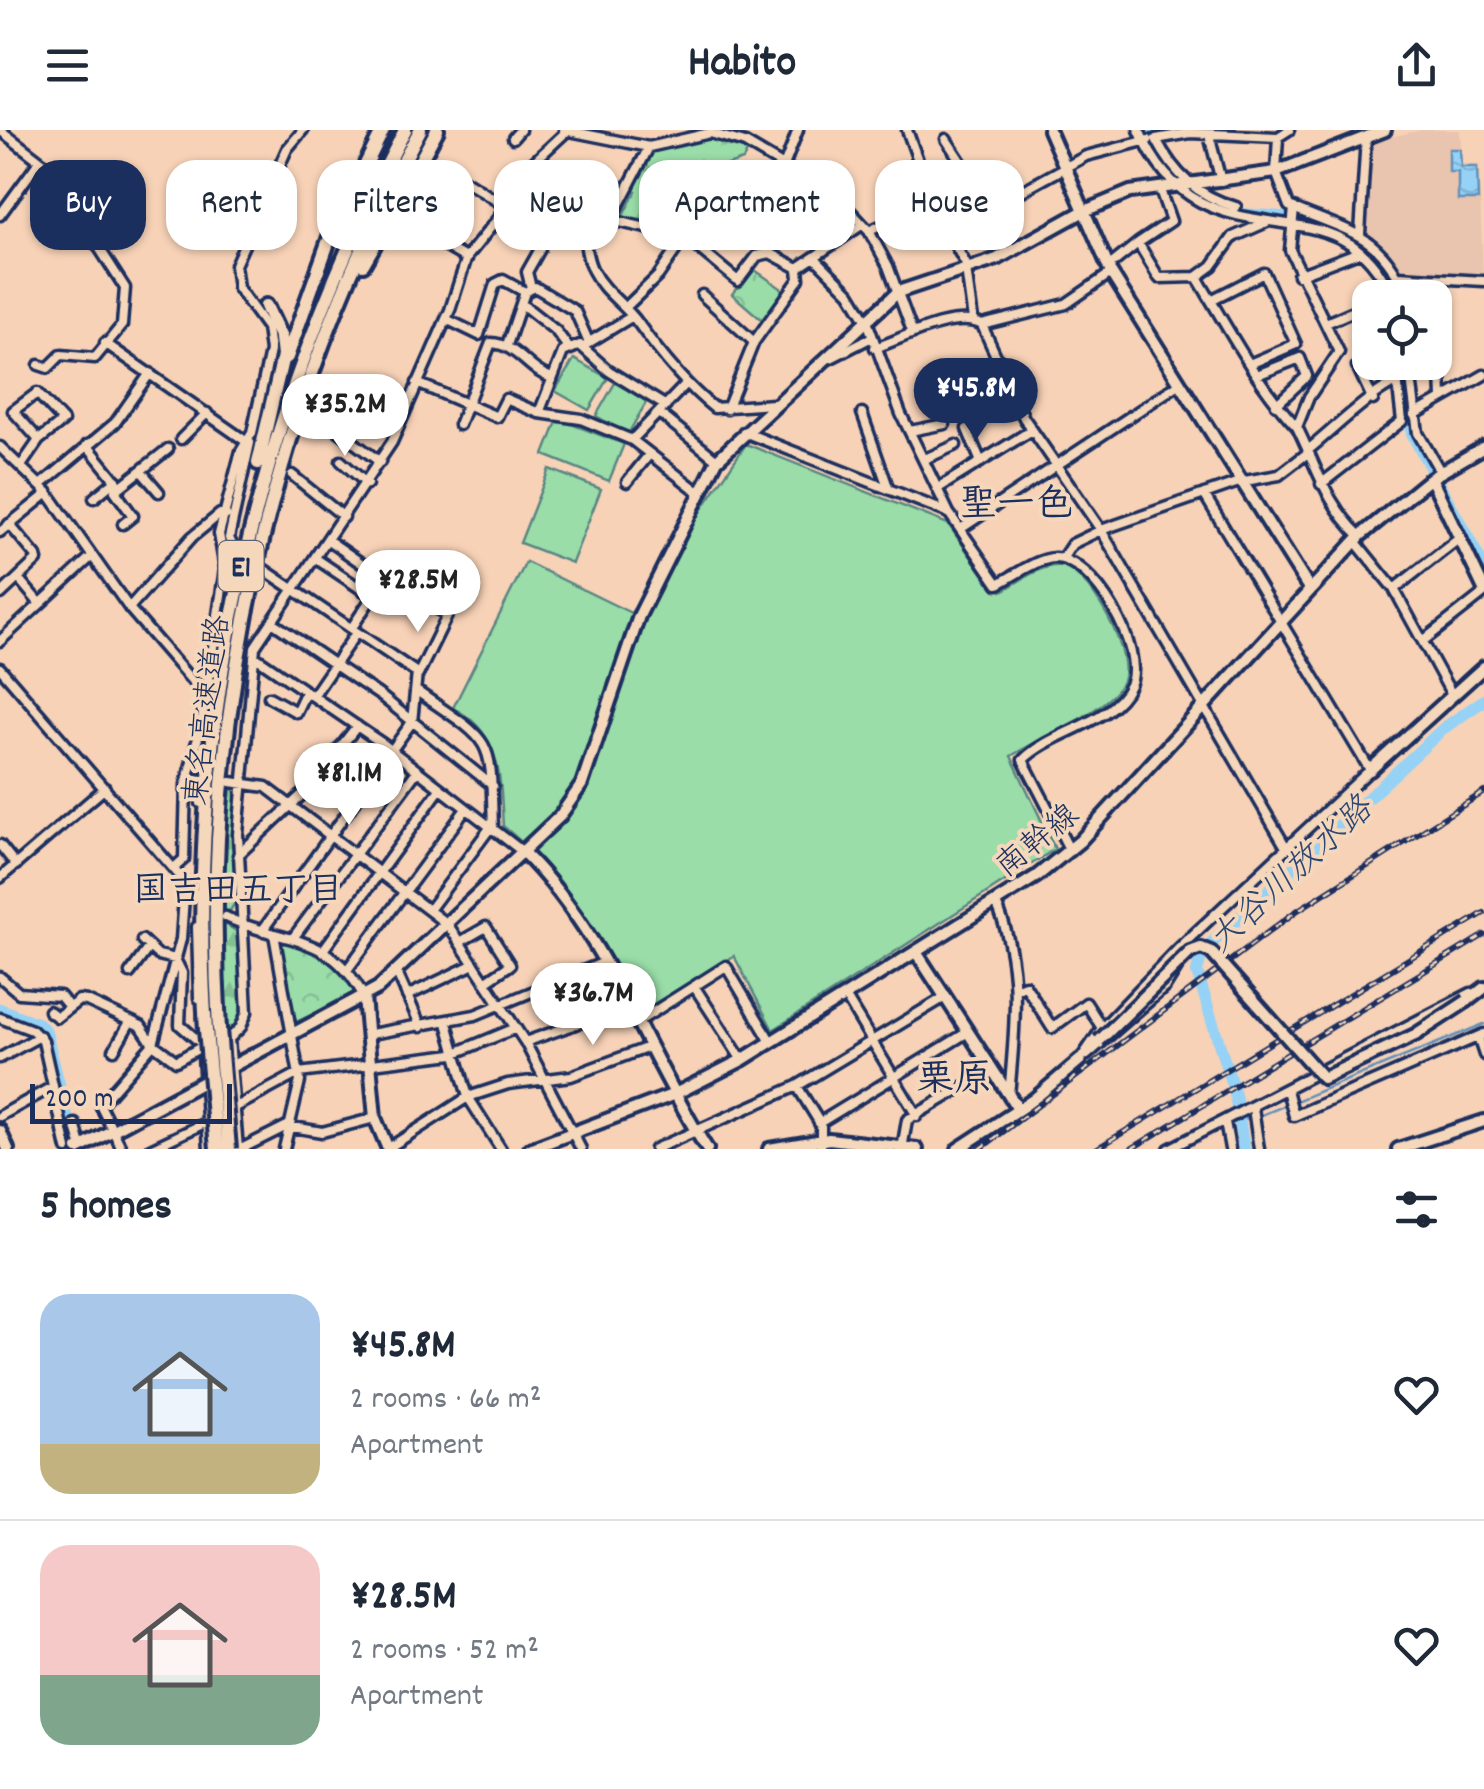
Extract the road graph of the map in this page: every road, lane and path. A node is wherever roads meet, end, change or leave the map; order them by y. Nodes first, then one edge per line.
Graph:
1 (0, 130) edge
2 (303, 130) edge
3 (383, 130) edge
4 (405, 130) edge
5 (420, 130) edge
6 (438, 130) edge
7 (566, 130) edge
8 (786, 130) edge
9 (907, 130) edge
10 (1049, 130) edge
11 (1138, 130) edge
12 (1289, 130) edge
13 (1385, 130) edge
14 (718, 132) edge
15 (797, 132) edge
16 (1182, 132) edge
17 (1368, 134) edge
18 (1210, 135) junction
19 (1278, 138) junction
20 (946, 139) dead end
21 (1156, 139) junction
22 (1143, 140) junction
23 (649, 147) junction
24 (36, 160) edge
25 (283, 160) edge
26 (421, 160) edge
27 (535, 160) edge
28 (772, 160) edge
29 (786, 160) edge
30 (918, 160) edge
31 (960, 160) edge
32 (1065, 167) junction
33 (1276, 172) junction
34 (30, 173) edge
35 (1221, 181) junction
36 (1189, 184) junction
37 (1173, 186) junction
38 (1159, 187) junction
39 (1024, 190) edge
40 (619, 205) edge
41 (1236, 207) dead end
42 (1294, 208) junction
43 (1082, 212) junction
44 (0, 215) edge
45 (494, 220) edge
46 (855, 220) edge
47 (1270, 221) junction
48 (1291, 222) junction
49 (860, 226) junction
50 (875, 229) edge
51 (870, 232) junction
52 (1360, 234) junction
53 (1138, 242) junction
54 (100, 250) edge
55 (242, 250) edge
56 (372, 250) edge
57 (451, 250) edge
58 (539, 250) edge
59 (589, 250) edge
60 (676, 250) edge
61 (699, 250) edge
62 (958, 250) edge
63 (770, 252) joint
64 (1359, 252) junction
65 (815, 258) junction
66 (466, 259) junction
67 (798, 268) junction
68 (967, 269) junction
69 (1109, 270) junction
70 (1298, 275) junction
71 (1398, 276) junction
72 (1197, 277) junction
73 (1381, 280) edge
74 (1400, 280) edge
75 (1437, 280) edge
76 (1484, 281) edge
77 (1452, 282) edge
78 (528, 290) junction
79 (898, 292) junction
80 (702, 295) dead end
81 (1211, 300) junction
82 (523, 305) junction
83 (266, 306) dead end
84 (1352, 311) edge
85 (628, 312) junction
86 (446, 319) junction
87 (973, 320) junction
88 (867, 321) junction
89 (1326, 322) junction
90 (982, 325) junction
91 (912, 331) junction
92 (872, 337) junction
93 (754, 342) junction
94 (106, 343) junction
95 (587, 344) junction
96 (507, 345) junction
97 (568, 347) junction
98 (875, 348) junction
99 (316, 357) junction
100 (823, 361) junction
101 (1252, 363) junction
102 (39, 364) dead end
103 (150, 373) junction
104 (1258, 375) junction
105 (1484, 375) edge
106 (552, 378) junction
107 (1364, 380) edge
108 (1393, 380) edge
109 (1394, 380) edge
110 (1410, 380) edge
111 (1441, 380) edge
112 (418, 383) junction
113 (1178, 384) junction
114 (685, 385) junction
115 (1442, 398) junction
116 (1373, 400) junction
117 (774, 404) junction
118 (469, 405) junction
119 (1276, 405) junction
120 (272, 408) junction
121 (663, 409) junction
122 (728, 409) junction
123 (539, 412) junction
124 (207, 413) junction
125 (862, 414) dead end
126 (1414, 416) junction
127 (945, 424) dead end
128 (460, 425) dead end
129 (332, 426) dead end
130 (1297, 427) junction
131 (966, 429) dead end
132 (910, 430) junction
133 (1032, 430) junction
134 (744, 432) junction
135 (181, 438) dead end
136 (249, 438) junction
137 (40, 440) junction
138 (632, 440) junction
139 (956, 444) dead end
140 (88, 445) junction
141 (0, 446) edge
142 (1484, 447) edge
143 (168, 450) dead end
144 (1309, 451) junction
145 (648, 456) junction
146 (925, 459) junction
147 (717, 460) junction
148 (341, 461) dead end
149 (380, 462) junction
150 (981, 462) junction
151 (1058, 464) junction
152 (21, 466) junction
153 (141, 471) junction
154 (292, 475) dead end
155 (1436, 476) junction
156 (627, 482) dead end
157 (1239, 482) junction
158 (118, 483) junction
159 (367, 484) junction
160 (1321, 484) junction
161 (888, 486) junction
162 (940, 487) junction
163 (44, 489) junction
164 (159, 492) dead end
165 (700, 493) junction
166 (1204, 494) junction
167 (94, 498) dead end
168 (950, 513) junction
169 (226, 515) junction
170 (344, 517) junction
171 (10, 524) junction
172 (123, 524) dead end
173 (962, 528) junction
174 (1101, 530) junction
175 (0, 532) edge
176 (1461, 537) junction
177 (1358, 539) junction
178 (328, 540) junction
179 (234, 549) dead end
180 (92, 556) junction
181 (316, 558) junction
182 (452, 560) dead end
183 (1062, 560) junction
184 (262, 568) dead end
185 (18, 578) junction
186 (294, 589) junction
187 (1394, 589) junction
188 (1310, 590) junction
189 (1484, 591) edge
190 (1, 594) edge
191 (373, 597) junction
192 (40, 604) junction
193 (129, 608) junction
194 (1280, 621) junction
195 (272, 622) junction
196 (354, 631) junction
197 (0, 641) edge
198 (1423, 642) junction
199 (223, 652) junction
200 (254, 656) junction
201 (335, 665) junction
202 (0, 668) edge
203 (1484, 668) edge
204 (417, 676) junction
205 (418, 692) junction
206 (310, 694) junction
207 (1452, 695) junction
208 (205, 696) junction
209 (268, 697) dead end
210 (1205, 705) junction
211 (412, 722) junction
212 (357, 726) junction
213 (392, 752) junction
214 (416, 770) junction
215 (1370, 770) junction
216 (189, 778) junction
217 (235, 783) junction
218 (494, 786) junction
219 (105, 788) junction
220 (440, 789) junction
221 (289, 808) junction
222 (466, 810) junction
223 (491, 829) junction
224 (329, 837) junction
225 (0, 845) edge
226 (1288, 849) junction
227 (1070, 851) junction
228 (523, 852) junction
229 (238, 855) junction
230 (354, 855) junction
231 (16, 864) junction
232 (174, 868) junction
233 (379, 874) junction
234 (0, 878) edge
235 (186, 881) junction
236 (404, 892) junction
237 (198, 897) junction
238 (996, 903) junction
239 (429, 910) junction
240 (226, 917) dead end
241 (240, 924) junction
242 (448, 925) junction
243 (262, 931) junction
244 (1195, 933) junction
245 (274, 934) junction
246 (293, 938) junction
247 (460, 942) junction
248 (324, 949) junction
249 (916, 952) junction
250 (175, 958) junction
251 (1166, 961) junction
252 (605, 962) junction
253 (474, 964) junction
254 (1176, 969) junction
255 (348, 970) junction
256 (130, 973) dead end
257 (397, 973) junction
258 (0, 977) edge
259 (485, 982) junction
260 (694, 986) junction
261 (1484, 987) edge
262 (1015, 989) junction
263 (407, 996) junction
264 (846, 996) junction
265 (364, 997) junction
266 (945, 997) junction
267 (500, 1004) junction
268 (627, 1006) junction
269 (68, 1007) junction
270 (49, 1011) dead end
271 (0, 1018) edge
272 (130, 1022) junction
273 (636, 1022) junction
274 (448, 1023) junction
275 (420, 1027) junction
276 (516, 1028) junction
277 (1102, 1028) junction
278 (968, 1032) junction
279 (370, 1034) junction
280 (292, 1035) junction
281 (40, 1036) junction
282 (212, 1036) junction
283 (1481, 1036) edge
284 (872, 1041) junction
285 (1099, 1041) joint
286 (526, 1042) junction
287 (770, 1042) junction
288 (153, 1044) junction
289 (650, 1047) junction
290 (114, 1050) dead end
291 (454, 1054) junction
292 (1484, 1055) edge
293 (0, 1058) edge
294 (742, 1060) junction
295 (1080, 1060) junction
296 (372, 1065) junction
297 (231, 1069) junction
298 (992, 1070) junction
299 (299, 1073) junction
300 (893, 1078) junction
301 (545, 1081) junction
302 (203, 1084) junction
303 (52, 1086) junction
304 (797, 1086) junction
305 (1287, 1090) junction
306 (674, 1094) junction
307 (1009, 1095) junction
308 (468, 1097) junction
309 (234, 1108) junction
310 (1251, 1108) junction
311 (1018, 1109) junction
312 (0, 1116) edge
313 (916, 1116) junction
314 (374, 1118) junction
315 (1226, 1121) junction
316 (1484, 1121) edge
317 (207, 1122) junction
318 (820, 1123) junction
319 (75, 1124) dead end
320 (287, 1126) junction
321 (112, 1130) junction
322 (0, 1132) edge
323 (697, 1133) junction
324 (572, 1134) junction
325 (1434, 1136) junction
326 (821, 1144) edge
327 (81, 1148) edge
328 (902, 1148) edge
329 (8, 1149) edge
330 (67, 1149) edge
331 (122, 1149) edge
332 (150, 1149) edge
333 (213, 1149) edge
334 (229, 1149) edge
335 (240, 1149) edge
336 (284, 1149) edge
337 (388, 1149) edge
338 (502, 1149) edge
339 (530, 1149) edge
340 (581, 1149) edge
341 (655, 1149) edge
342 (706, 1149) edge
343 (769, 1149) edge
344 (918, 1149) edge
345 (958, 1149) edge
346 (1169, 1149) edge
347 (1230, 1149) edge
348 (1259, 1149) edge
349 (1398, 1149) edge
350 (1439, 1149) edge

1 - 24 street
2 - 25 street
3 - 120 highway
4 - 199 highway, 東名高速道路 / E1
5 - 99 highway, 東名高速道路 / E1
6 - 26 highway
7 - 23 street
7 - 27 street
8 - 15 street
9 - 30 street
10 - 32 street
11 - 22 street
12 - 19 street
13 - 17 street
14 - 23 street
14 - 28 street
15 - 29 street
16 - 18 street
16 - 21 street
17 - 33 street
17 - 52 street
18 - 19 street
18 - 35 street
19 - 33 street
20 - 31 street
21 - 22 street
21 - 36 street
22 - 32 street
22 - 37 street
23 - 40 street
32 - 39 street
32 - 43 street
33 - 35 street
33 - 42 street
34 - 44 street
35 - 36 street
36 - 37 street
36 - 41 street
37 - 38 street
37 - 47 street
38 - 43 street
38 - 53 street
42 - 48 street
42 - 52 street
43 - 68 street
43 - 69 street
45 - 66 street
46 - 49 street
47 - 48 street
47 - 72 street
48 - 64 street
48 - 70 street
49 - 51 street
49 - 65 street
50 - 51 street
51 - 79 street
52 - 71 street
53 - 69 street
53 - 72 street
54 - 94 street
55 - 136 street
56 - 99 highway
57 - 66 street
58 - 78 street
59 - 85 street
60 - 85 street
61 - 63 street
62 - 68 street
63 - 67 street
64 - 70 street
64 - 73 street
65 - 67 street
65 - 88 street
66 - 86 street
67 - 93 street
68 - 79 street
68 - 87 street
69 - 90 street
69 - 113 street
70 - 89 street
71 - 74 street
71 - 75 street
72 - 81 street
76 - 77 street
78 - 82 street
78 - 86 street
78 - 95 street
79 - 88 street
79 - 91 street
80 - 93 street
81 - 101 street
81 - 101 street
82 - 96 street
82 - 97 street
83 - 120 highway
84 - 89 street
85 - 95 street
85 - 114 street
86 - 112 street
87 - 90 street
87 - 91 street
88 - 92 street
88 - 100 street
89 - 130 street
90 - 133 street
91 - 98 street
92 - 98 street
92 - 100 street
93 - 122 street
94 - 102 street
94 - 103 street
95 - 97 street
95 - 121 street
96 - 106 street
96 - 118 street
97 - 106 street
98 - 132 street
99 - 282 highway, 東名高速道路 / E1
100 - 117 street
101 - 104 street
103 - 124 street
103 - 140 street
104 - 119 street
104 - 119 street
105 - 115 street
106 - 123 street
107 - 116 street
108 - 116 street
109 - 160 street
110 - 126 street
111 - 115 street
112 - 118 street
112 - 149 street
113 - 151 street
113 - 157 street
114 - 121 street
114 - 122 street
115 - 126 street
116 - 144 street
117 - 122 street
117 - 134 street
118 - 123 street
118 - 128 street
119 - 130 street
120 - 199 highway
121 - 138 street
121 - 147 street
123 - 138 street
124 - 135 street
124 - 136 street
125 - 161 street
126 - 155 street
127 - 132 street
129 - 149 street
130 - 144 street
131 - 150 street
132 - 146 street
133 - 150 street
133 - 151 street
134 - 147 street
134 - 161 street
136 - 169 street
136 - 179 street
137 - 137 street
137 - 152 street
138 - 145 street
139 - 146 street
140 - 158 street
140 - 163 street
141 - 152 street
142 - 155 street, 南幹線
143 - 153 street
144 - 157 street
144 - 160 street
145 - 156 street
145 - 165 street
146 - 162 street
147 - 165 street
148 - 159 street
149 - 159 street
150 - 162 street
151 - 173 street
151 - 174 street
152 - 163 street
153 - 158 street
153 - 164 street
154 - 170 street
155 - 176 street
155 - 177 street, 南幹線
157 - 166 street
157 - 188 street
158 - 167 street
158 - 172 street
159 - 170 street
160 - 177 street
161 - 168 street
162 - 168 street
163 - 171 street
163 - 180 street
165 - 228 street
166 - 174 street
166 - 194 street
168 - 173 street
169 - 193 street
169 - 208 street
170 - 178 street
171 - 175 street
171 - 185 street
173 - 183 street
174 - 183 street
174 - 210 street
176 - 187 street
176 - 189 street
177 - 187 street
177 - 188 street, 南幹線
178 - 181 street
178 - 191 street
180 - 192 street
180 - 193 street
181 - 186 street
181 - 191 street
182 - 204 street
183 - 227 street
184 - 186 street
185 - 190 street
185 - 192 street
186 - 195 street
186 - 196 street
187 - 198 street
188 - 194 street, 南幹線
189 - 198 street
191 - 196 street
192 - 197 street
193 - 208 street
194 - 210 street, 南幹線
194 - 215 street
195 - 200 street
195 - 201 street
196 - 201 street
196 - 204 street
198 - 207 street
199 - 282 highway, 東名高速道路 / E1
200 - 206 street
200 - 217 street
201 - 206 street
201 - 211 street
202 - 219 street
203 - 207 street
204 - 205 street
205 - 211 street
205 - 218 street
206 - 209 street
206 - 212 street
207 - 215 street
208 - 216 street
210 - 226 street
210 - 227 street, 南幹線
211 - 213 street
211 - 218 street
212 - 213 street
212 - 221 street
213 - 214 street
213 - 224 street
214 - 220 street
214 - 230 street
215 - 226 street
216 - 232 street
216 - 237 street
217 - 221 street
217 - 229 street
218 - 223 street
219 - 231 street
219 - 232 street
220 - 222 street
220 - 233 street
221 - 224 street
221 - 229 street
222 - 223 street
222 - 236 street
223 - 228 street
223 - 239 street
224 - 230 street
224 - 243 street
225 - 231 street
226 - 244 street
227 - 238 street, 南幹線
228 - 242 street
228 - 252 street
229 - 241 street
230 - 233 street
230 - 246 street
231 - 234 street
232 - 235 street
233 - 236 street
233 - 248 street
235 - 237 street
235 - 250 street
236 - 239 street
236 - 255 street
237 - 282 street
238 - 249 street, 南幹線
238 - 262 street
239 - 242 street
240 - 241 street
241 - 243 street
241 - 282 street
242 - 247 street
242 - 257 street
243 - 245 street
244 - 251 street
244 - 254 street
245 - 246 street
245 - 280 street
246 - 248 street
247 - 253 street
247 - 259 street
248 - 255 street
249 - 264 street, 南幹線
249 - 266 street
250 - 256 street
250 - 282 street
250 - 288 street
251 - 254 street
251 - 277 street
252 - 267 street
252 - 268 street
253 - 259 street
253 - 263 street
254 - 295 street
255 - 265 street
257 - 263 street
257 - 265 street
258 - 269 street
259 - 267 street
260 - 273 street
260 - 287 street
260 - 294 street
261 - 285 street, bridge
261 - 305 street
262 - 277 street
262 - 307 street
263 - 275 street
264 - 284 street
264 - 287 street, 南幹線
265 - 279 street
265 - 280 street
266 - 278 street
266 - 284 street
267 - 274 street
267 - 276 street
268 - 273 street
268 - 286 street
269 - 270 street
269 - 272 street
271 - 281 street
272 - 288 street
272 - 290 street
273 - 289 street
274 - 275 street
274 - 291 street
275 - 279 street
276 - 286 street
276 - 291 street
277 - 295 street
278 - 298 street
278 - 300 street
279 - 296 street
280 - 297 street
280 - 299 street
281 - 293 street
281 - 303 street
282 - 288 street
282 - 297 street
282 - 302 street
282 - 333 highway, 東名高速道路 / E1, bridge
282 - 334 highway, 東名高速道路 / E1, bridge
283 - 292 street
283 - 305 street
284 - 300 street
284 - 304 street
285 - 295 street
286 - 301 street
287 - 294 street, 南幹線
288 - 321 street
289 - 301 street
289 - 306 street
291 - 296 street
291 - 308 street
294 - 306 street, 南幹線
295 - 311 street
296 - 299 street
296 - 314 street
297 - 302 street
297 - 309 street
298 - 307 street
298 - 313 street
299 - 309 street
299 - 320 street
300 - 313 street
300 - 318 street
301 - 308 street
301 - 324 street
302 - 317 street
302 - 321 street
303 - 312 street
303 - 330 street
304 - 318 street
304 - 323 street
305 - 310 street
306 - 323 street
306 - 324 street, 南幹線
307 - 311 street
308 - 337 street
308 - 338 street
309 - 335 street
310 - 315 street
310 - 348 street
311 - 345 street
313 - 328 street
314 - 320 street
314 - 337 street
315 - 346 street
315 - 347 street
316 - 325 street
317 - 332 street
317 - 333 street
318 - 326 street
319 - 327 street
320 - 335 street
320 - 336 street
321 - 327 street
321 - 331 street
322 - 329 street
323 - 341 street
323 - 342 street
324 - 339 street, 南幹線
324 - 340 street
325 - 349 street
325 - 350 street
326 - 328 street
326 - 343 street
328 - 344 street

